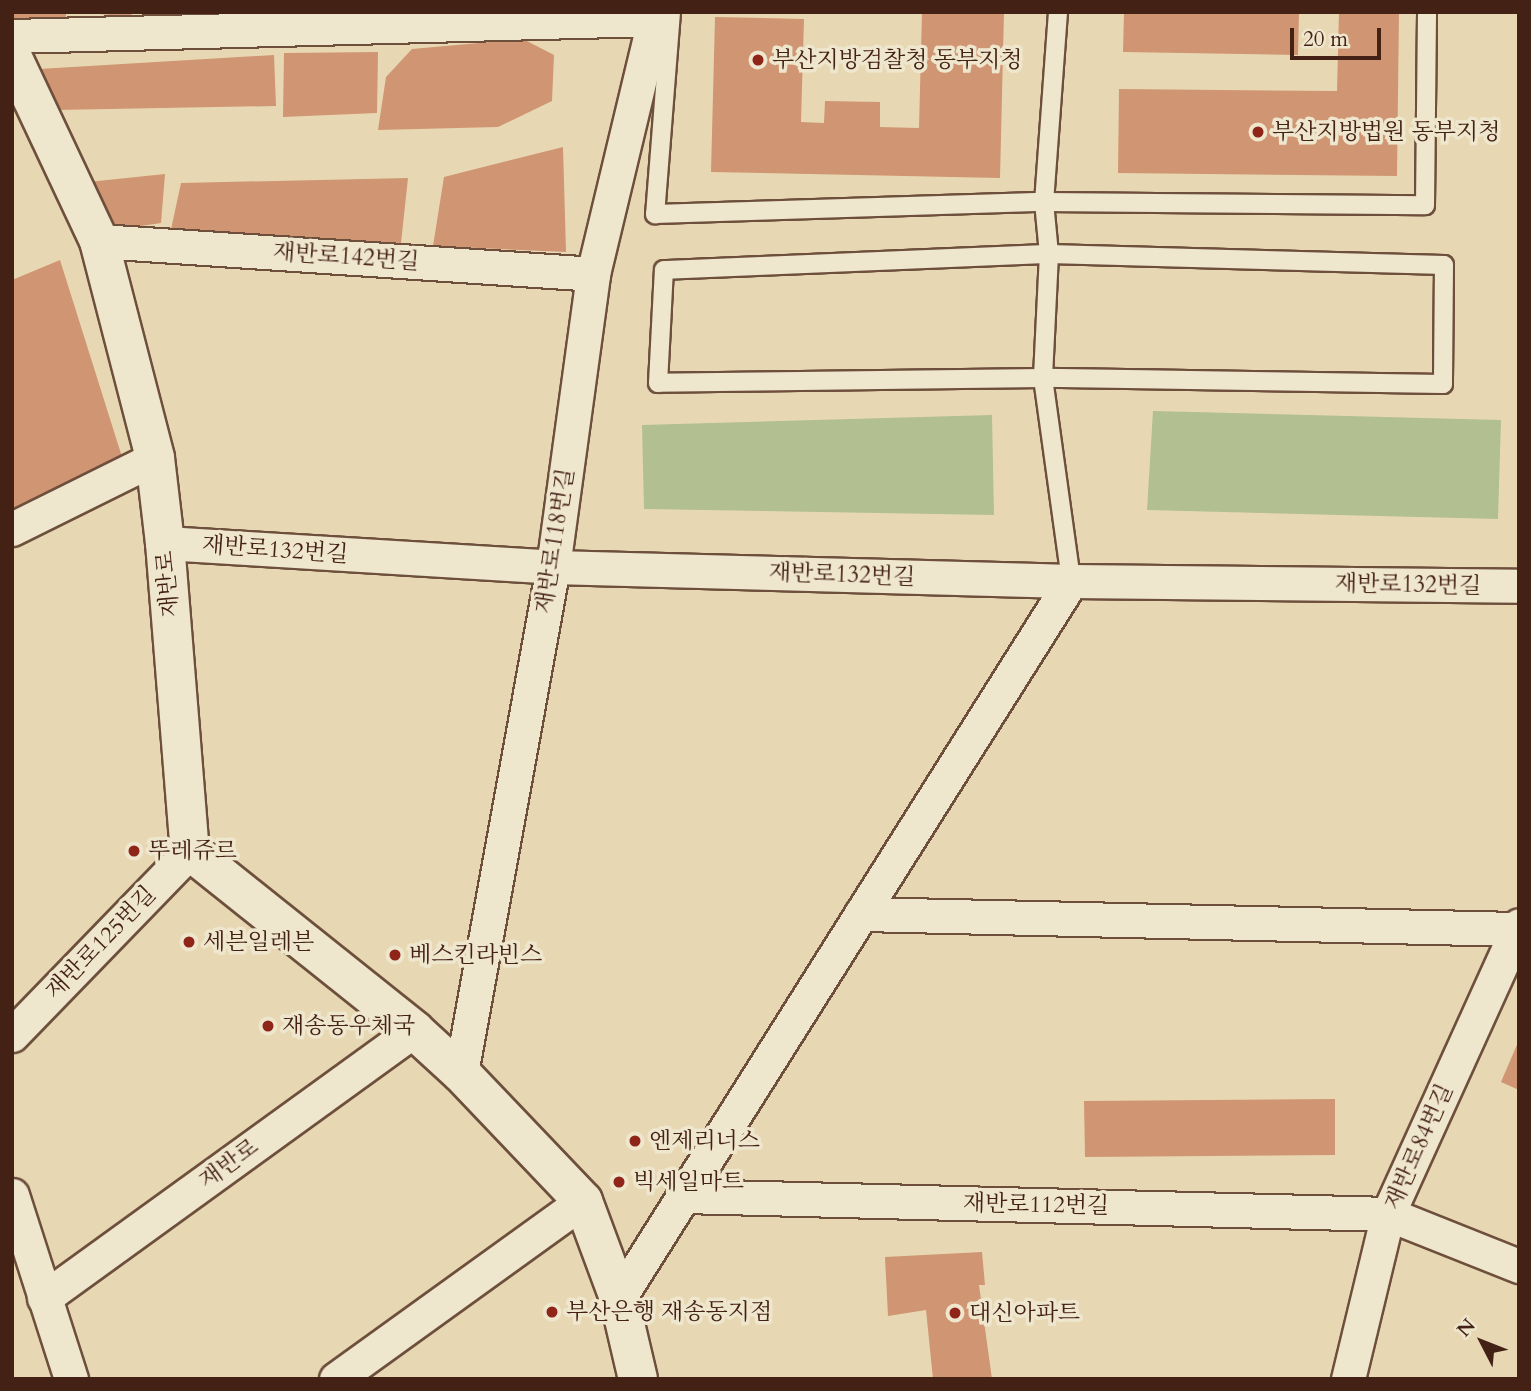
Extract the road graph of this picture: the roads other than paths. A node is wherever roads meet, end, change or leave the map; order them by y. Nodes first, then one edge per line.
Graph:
1 (1058, 12) edge
2 (1427, 12) edge
3 (659, 14) edge
4 (12, 36) edge
5 (12, 56) edge
6 (1044, 202) junction
7 (99, 241) junction
8 (1049, 254) junction
9 (593, 274) junction
10 (1043, 379) junction
11 (155, 458) junction
12 (12, 529) edge
13 (165, 543) junction
14 (553, 567) junction
15 (1071, 581) junction
16 (1519, 586) edge
17 (190, 851) junction
18 (861, 914) junction
19 (1518, 928) edge
20 (414, 1030) junction
21 (12, 1035) edge
22 (461, 1073) junction
23 (12, 1195) edge
24 (683, 1196) junction
25 (583, 1202) junction
26 (1388, 1214) junction
27 (1519, 1266) edge
28 (44, 1298) junction
29 (620, 1298) junction
30 (71, 1379) edge
31 (336, 1379) edge
32 (638, 1379) edge
33 (1348, 1379) edge

1 - 6 lane
2 - 6 lane
3 - 4 street
3 - 6 lane
3 - 9 street, 재반로118번길
5 - 7 main road, 재반로
6 - 8 lane
7 - 9 street, 재반로142번길
7 - 11 main road, 재반로
8 - 10 lane
8 - 10 lane
8 - 10 lane
9 - 14 street, 재반로118번길
10 - 15 lane
11 - 12 street
11 - 13 main road, 재반로
13 - 14 street, 재반로132번길
13 - 17 main road, 재반로
14 - 15 street, 재반로132번길
14 - 22 street, 재반로118번길
15 - 16 street, 재반로132번길
15 - 18 street
17 - 20 main road
17 - 21 street, 재반로125번길
18 - 19 street
18 - 24 street
19 - 26 street, 재반로84번길
20 - 22 main road
20 - 28 street, 재반로
22 - 25 main road
23 - 28 street
24 - 26 street, 재반로112번길
24 - 29 street
25 - 29 main road
25 - 31 street
26 - 27 street
26 - 33 street, 재반로84번길
28 - 30 street
29 - 32 main road

